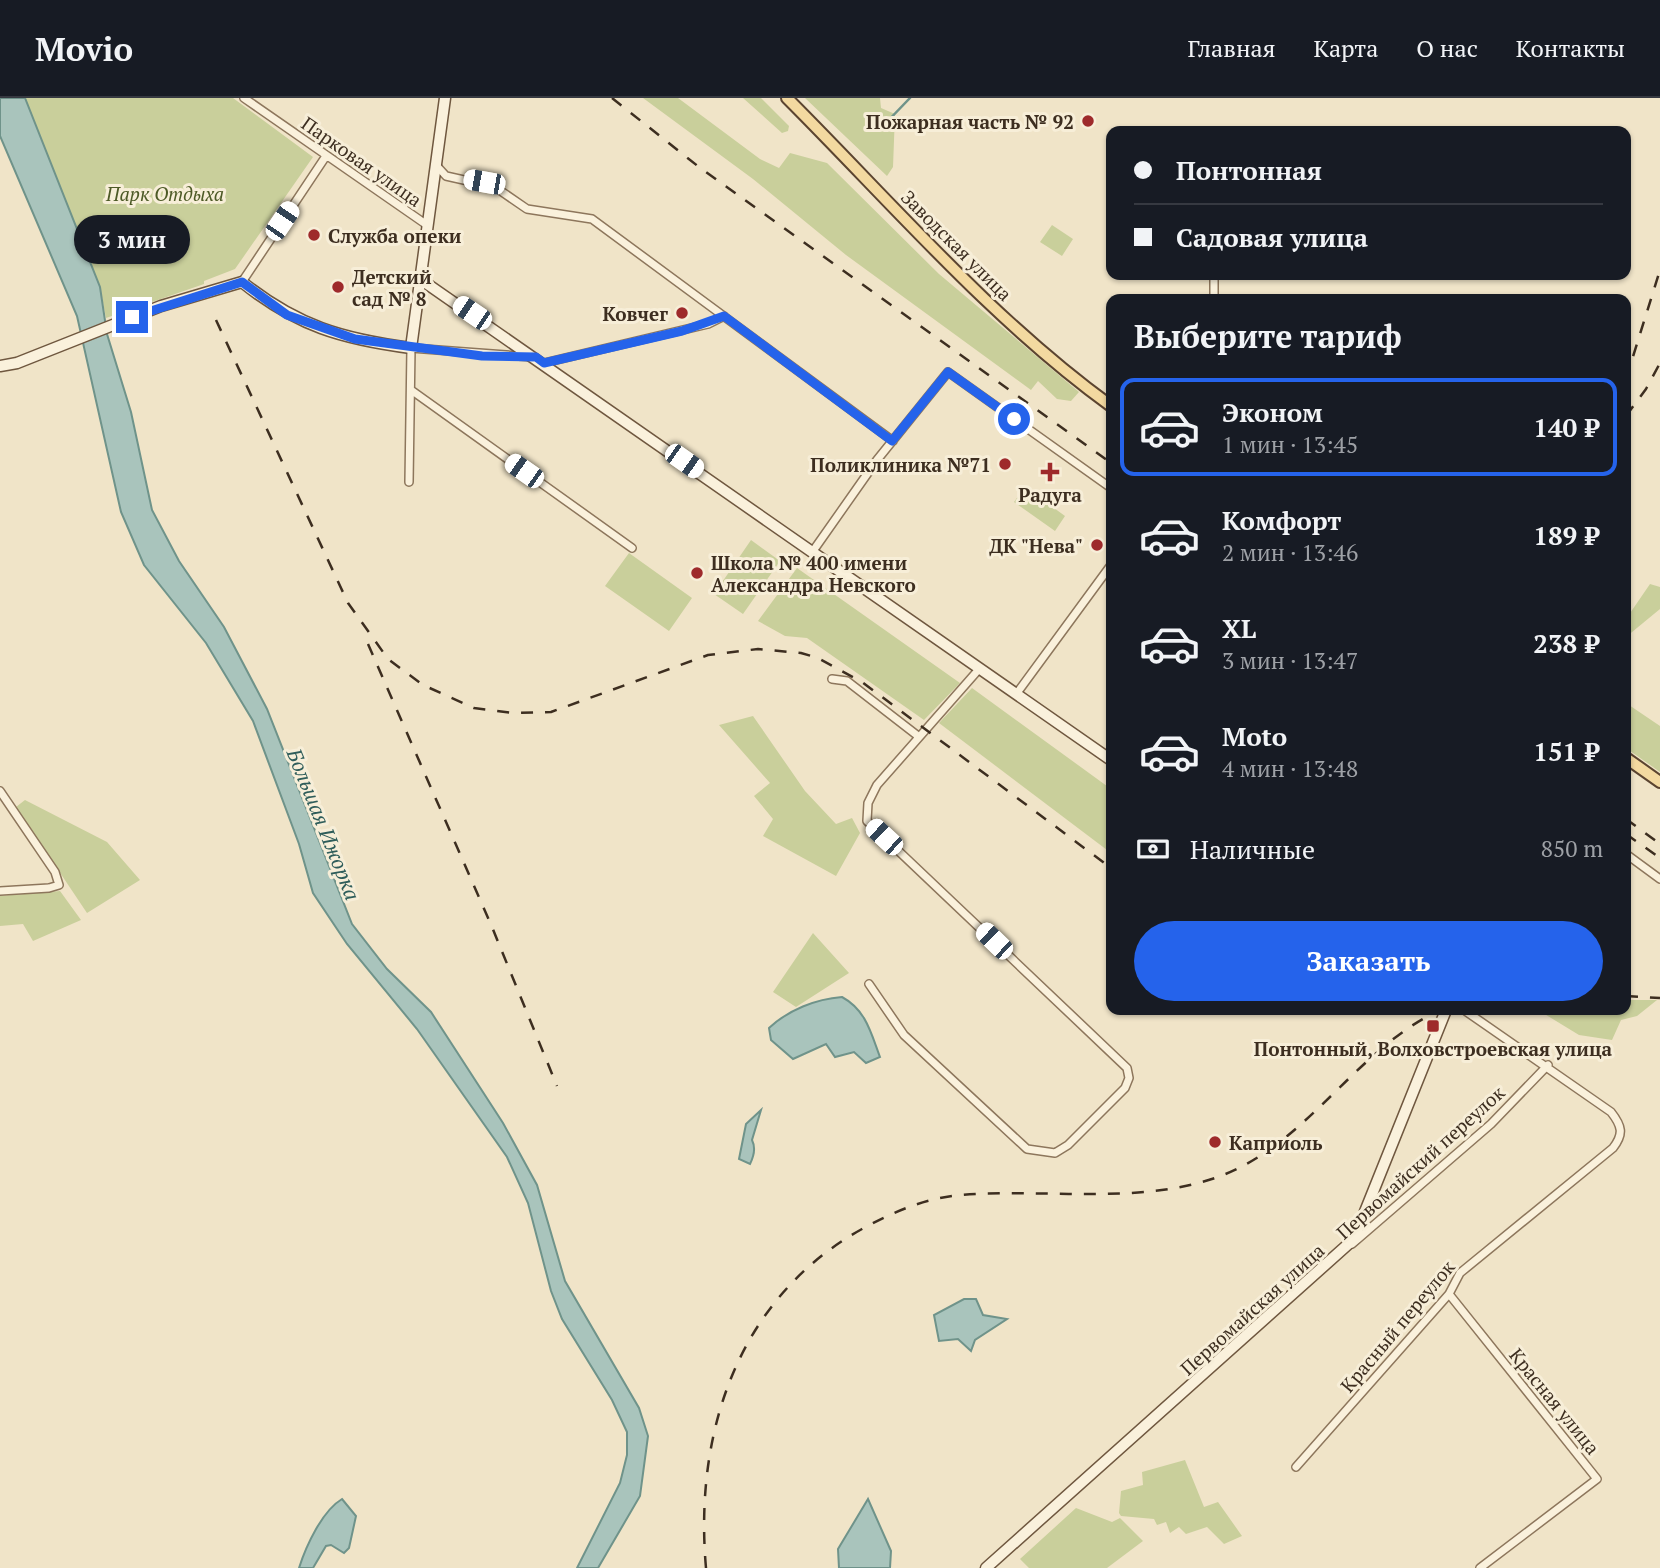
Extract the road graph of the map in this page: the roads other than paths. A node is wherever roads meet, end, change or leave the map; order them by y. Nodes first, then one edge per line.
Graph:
1 (244, 98) edge
2 (445, 98) edge
3 (787, 98) edge
4 (326, 156) junction
5 (436, 165) junction
6 (427, 225) junction
7 (420, 279) junction
8 (242, 282) junction
9 (724, 316) junction
10 (411, 348) junction
11 (540, 360) junction
12 (0, 366) edge
13 (411, 390) junction
14 (1106, 402) edge
15 (892, 441) junction
16 (409, 481) dead end
17 (1106, 484) edge
18 (632, 548) dead end
19 (813, 551) junction
20 (1106, 572) edge
21 (980, 668) junction
22 (832, 679) dead end
23 (1017, 693) junction
24 (918, 736) junction
25 (1106, 756) edge
26 (1631, 762) edge
27 (1660, 782) edge
28 (0, 790) edge
29 (1631, 858) edge
30 (1660, 878) edge
31 (0, 891) edge
32 (869, 984) dead end
33 (1444, 1015) edge
34 (1472, 1015) edge
35 (1548, 1065) junction
36 (1342, 1253) junction
37 (1449, 1294) junction
38 (1296, 1467) dead end
39 (986, 1568) edge
40 (1480, 1568) edge

1 - 4 street, Парковая улица
2 - 5 street
3 - 14 main road, Заводская улица
4 - 6 street, Парковая улица
4 - 8 street
5 - 6 street
5 - 9 street
6 - 7 street
7 - 10 street
7 - 11 street
8 - 10 street
8 - 12 street
9 - 11 street
9 - 15 street
10 - 11 street
10 - 13 street
11 - 19 street
13 - 16 street
13 - 18 street
15 - 17 street
15 - 19 street
19 - 21 street
20 - 23 street
21 - 23 street
21 - 24 street
22 - 24 street
23 - 25 street
24 - 32 street
26 - 27 main road
28 - 31 street
29 - 30 street
33 - 36 street, Первомайская улица
34 - 35 street
35 - 36 street, Первомайский переулок
35 - 37 street, Красный переулок
36 - 39 street, Первомайская улица
37 - 38 street, Красный переулок
37 - 40 street, Красная улица

